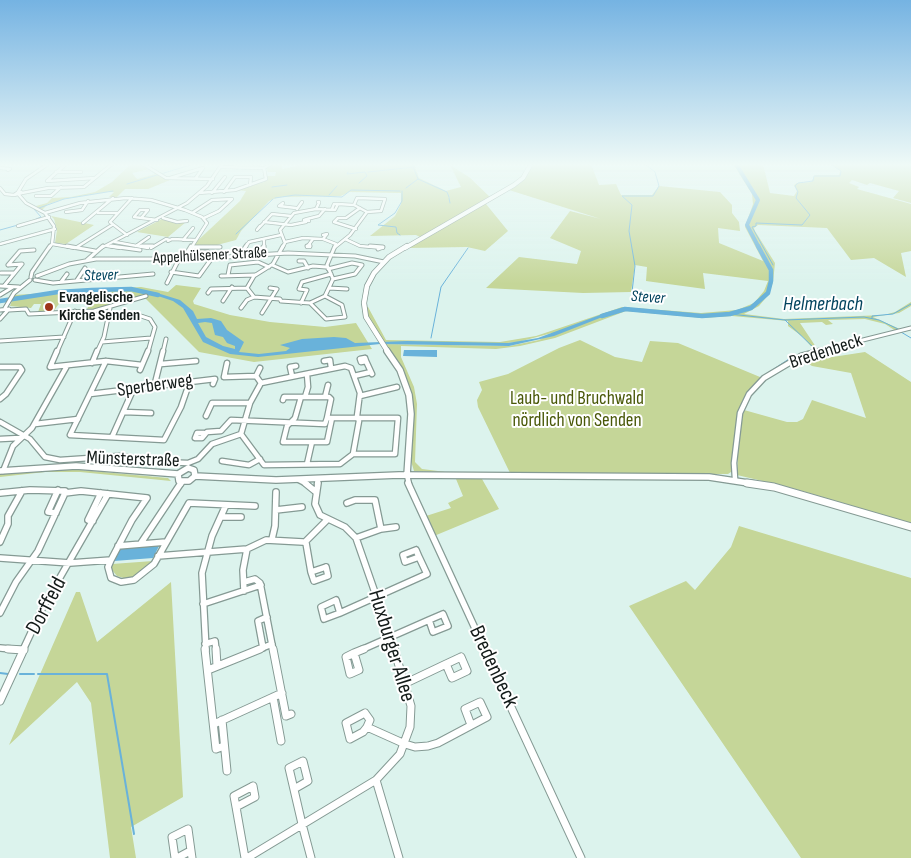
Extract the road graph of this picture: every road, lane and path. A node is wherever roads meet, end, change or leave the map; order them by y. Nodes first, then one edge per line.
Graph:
1 (28, 204) edge
2 (77, 204) edge
3 (86, 204) edge
4 (107, 204) edge
5 (126, 204) edge
6 (166, 204) edge
7 (184, 204) edge
8 (206, 204) edge
9 (226, 204) edge
10 (299, 204) edge
11 (318, 204) edge
12 (334, 204) edge
13 (339, 204) edge
14 (383, 204) edge
15 (480, 204) edge
16 (354, 205) joint
17 (282, 206) dead end
18 (179, 208) junction
19 (296, 208) junction
20 (360, 208) junction
21 (316, 209) junction
22 (324, 210) junction
23 (66, 212) dead end
24 (299, 212) junction
25 (368, 212) junction
26 (45, 213) junction
27 (97, 213) junction
28 (117, 213) junction
29 (192, 213) junction
30 (291, 216) junction
31 (49, 217) junction
32 (142, 217) junction
33 (163, 218) junction
34 (204, 218) junction
35 (157, 220) junction
36 (187, 221) dead end
37 (264, 222) junction
38 (83, 223) dead end
39 (284, 224) junction
40 (112, 225) junction
41 (18, 226) dead end
42 (260, 226) dead end
43 (193, 228) dead end
44 (55, 229) junction
45 (356, 229) junction
46 (306, 234) dead end
47 (127, 235) junction
48 (281, 235) junction
49 (149, 236) dead end
50 (304, 238) junction
51 (264, 239) junction
52 (313, 239) junction
53 (345, 239) junction
54 (170, 240) junction
55 (183, 240) junction
56 (196, 240) junction
57 (114, 241) junction
58 (285, 242) junction
59 (0, 244) edge
60 (52, 244) junction
61 (247, 244) dead end
62 (310, 244) dead end
63 (336, 244) junction
64 (356, 244) junction
65 (105, 246) junction
66 (136, 246) junction
67 (371, 246) junction
68 (380, 246) dead end
69 (77, 247) junction
70 (191, 247) junction
71 (220, 247) dead end
72 (264, 247) dead end
73 (158, 248) dead end
74 (34, 250) dead end
75 (140, 250) dead end
76 (354, 250) dead end
77 (369, 250) dead end
78 (95, 251) junction
79 (188, 252) junction
80 (208, 252) dead end
81 (279, 253) junction
82 (331, 255) junction
83 (212, 258) junction
84 (181, 259) junction
85 (87, 260) junction
86 (299, 261) dead end
87 (384, 262) junction
88 (270, 266) junction
89 (85, 268) dead end
90 (308, 268) junction
91 (327, 268) junction
92 (171, 272) junction
93 (1, 273) edge
94 (14, 273) junction
95 (67, 274) dead end
96 (153, 274) dead end
97 (331, 274) junction
98 (228, 275) junction
99 (255, 275) junction
100 (221, 276) dead end
101 (36, 278) junction
102 (30, 279) junction
103 (333, 279) junction
104 (77, 280) junction
105 (61, 282) junction
106 (167, 283) dead end
107 (2, 286) edge
108 (13, 287) junction
109 (19, 287) junction
110 (232, 287) junction
111 (247, 288) junction
112 (329, 288) junction
113 (347, 288) dead end
114 (214, 289) dead end
115 (275, 291) dead end
116 (149, 294) dead end
117 (1, 296) edge
118 (325, 296) junction
119 (254, 297) junction
120 (271, 299) junction
121 (223, 301) dead end
122 (301, 302) junction
123 (310, 303) junction
124 (110, 308) junction
125 (242, 308) dead end
126 (7, 309) junction
127 (75, 311) junction
128 (1, 312) edge
129 (262, 313) dead end
130 (141, 316) dead end
131 (0, 319) edge
132 (911, 328) edge
133 (64, 337) junction
134 (151, 338) junction
135 (166, 339) dead end
136 (0, 341) edge
137 (102, 342) junction
138 (196, 361) dead end
139 (324, 361) dead end
140 (366, 361) dead end
141 (106, 362) junction
142 (92, 363) junction
143 (227, 363) dead end
144 (161, 364) junction
145 (142, 365) junction
146 (67, 366) junction
147 (296, 366) dead end
148 (0, 367) edge
149 (260, 368) dead end
150 (331, 368) junction
151 (140, 370) dead end
152 (306, 374) junction
153 (256, 376) junction
154 (292, 376) junction
155 (354, 376) junction
156 (190, 381) junction
157 (260, 383) junction
158 (213, 384) dead end
159 (328, 385) dead end
160 (154, 387) junction
161 (397, 387) dead end
162 (133, 390) junction
163 (90, 394) junction
164 (360, 396) junction
165 (303, 397) junction
166 (325, 397) junction
167 (0, 399) edge
168 (283, 400) dead end
169 (250, 403) junction
170 (124, 412) junction
171 (151, 413) dead end
172 (206, 416) dead end
173 (330, 418) junction
174 (78, 419) junction
175 (358, 419) junction
176 (246, 420) junction
177 (0, 422) edge
178 (292, 423) junction
179 (35, 424) junction
180 (241, 434) junction
181 (22, 437) junction
182 (112, 437) junction
183 (0, 439) edge
184 (312, 442) junction
185 (212, 444) junction
186 (353, 454) junction
187 (260, 459) junction
188 (222, 461) dead end
189 (307, 464) junction
190 (188, 466) junction
191 (2, 469) edge
192 (178, 474) junction
193 (407, 475) junction
194 (195, 476) junction
195 (318, 479) junction
196 (735, 479) junction
197 (298, 480) junction
198 (182, 482) junction
199 (22, 490) junction
200 (58, 490) junction
201 (276, 492) dead end
202 (316, 492) junction
203 (0, 493) edge
204 (65, 493) junction
205 (101, 493) junction
206 (108, 494) junction
207 (61, 502) junction
208 (347, 503) dead end
209 (52, 504) junction
210 (226, 504) junction
211 (98, 505) junction
212 (255, 506) dead end
213 (302, 507) dead end
214 (276, 510) junction
215 (56, 513) junction
216 (221, 516) junction
217 (241, 517) dead end
218 (327, 520) junction
219 (396, 527) dead end
220 (911, 527) edge
221 (381, 529) junction
222 (356, 538) junction
223 (272, 539) junction
224 (0, 542) edge
225 (166, 542) junction
226 (305, 542) junction
227 (141, 544) junction
228 (118, 546) junction
229 (247, 549) junction
230 (208, 552) junction
231 (158, 556) junction
232 (419, 557) dead end
233 (0, 558) edge
234 (32, 560) junction
235 (111, 560) junction
236 (70, 563) junction
237 (311, 572) dead end
238 (244, 582) junction
239 (261, 585) junction
240 (244, 590) junction
241 (376, 597) junction
242 (203, 604) junction
243 (0, 613) edge
244 (340, 613) dead end
245 (267, 617) junction
246 (428, 620) dead end
247 (390, 636) junction
248 (206, 644) junction
249 (272, 644) junction
250 (0, 648) edge
251 (263, 648) junction
252 (24, 650) junction
253 (354, 653) dead end
254 (446, 664) dead end
255 (217, 666) junction
256 (208, 670) junction
257 (406, 683) junction
258 (282, 693) junction
259 (273, 697) junction
260 (0, 700) edge
261 (222, 720) junction
262 (277, 720) junction
263 (214, 724) junction
264 (471, 725) dead end
265 (367, 727) dead end
266 (281, 742) dead end
267 (405, 744) junction
268 (224, 746) junction
269 (227, 771) dead end
270 (376, 780) junction
271 (294, 789) dead end
272 (236, 807) dead end
273 (302, 824) junction
274 (191, 854) edge
275 (176, 858) edge
276 (246, 858) edge
277 (311, 858) edge
278 (399, 858) edge
279 (581, 858) edge

1 - 26 street
2 - 26 street
3 - 23 street
4 - 27 street
5 - 28 street
6 - 18 street
7 - 18 street
8 - 29 street
9 - 34 street
10 - 19 street
11 - 21 street
12 - 22 street
13 - 16 street
14 - 25 street
15 - 87 main road
16 - 20 street
17 - 19 street
18 - 29 street
18 - 33 street
19 - 24 street
20 - 25 street
20 - 45 street
21 - 22 street
21 - 24 street
22 - 39 street
24 - 30 street
25 - 45 street
26 - 31 street
27 - 28 street
27 - 38 street
28 - 40 street
29 - 34 street
30 - 37 street
30 - 39 street
31 - 41 street
31 - 44 street
32 - 32 street
32 - 35 street
33 - 35 street
33 - 36 street
34 - 56 street
35 - 47 street
37 - 39 street
37 - 42 street
39 - 48 street
40 - 47 street
40 - 69 street
43 - 55 street
44 - 59 street
44 - 60 street
45 - 53 street
46 - 50 street
47 - 57 street
48 - 51 street
48 - 58 street
49 - 66 street
50 - 52 street
50 - 58 street
51 - 61 street
51 - 72 street
52 - 62 street
52 - 63 street
53 - 63 street
53 - 64 street
54 - 55 street
54 - 66 street
54 - 73 street
55 - 56 street
56 - 70 street
57 - 65 street
57 - 66 street
58 - 81 street
60 - 69 street
60 - 102 street
63 - 82 street
64 - 67 street
64 - 76 street
65 - 75 street
65 - 78 street
67 - 68 street
67 - 77 street
69 - 78 street
70 - 71 street
70 - 79 street
74 - 94 street
78 - 85 street
79 - 80 street
79 - 84 street
81 - 82 street, Appelhülsener Straße
81 - 83 street, Appelhülsener Straße
81 - 88 street
82 - 87 street, Appelhülsener Straße
82 - 91 street
83 - 84 street, Appelhülsener Straße
83 - 92 street
84 - 85 street, Appelhülsener Straße
84 - 92 street
85 - 101 street, Appelhülsener Straße
86 - 90 street
87 - 193 main road
88 - 90 street
88 - 98 street
88 - 99 street
89 - 104 street
90 - 91 street
91 - 97 street
91 - 103 street
92 - 106 street
93 - 94 street
94 - 107 street
95 - 105 street
96 - 104 street
97 - 103 street
97 - 122 street
98 - 99 street
98 - 100 street
99 - 111 street
101 - 102 street
101 - 105 street
102 - 109 street
103 - 112 street
104 - 105 street
107 - 108 street
108 - 109 street
108 - 117 street
109 - 126 street
110 - 111 street
110 - 114 street
110 - 121 street
111 - 119 street
112 - 113 street
112 - 118 street
115 - 120 street
116 - 124 street
118 - 123 street
118 - 123 street
119 - 120 street
119 - 125 street
120 - 122 street
120 - 129 street
122 - 123 street
124 - 127 street
124 - 137 street
126 - 127 street
126 - 128 street
127 - 133 street
128 - 131 street
130 - 134 street
132 - 196 street, Bredenbeck
133 - 136 street
133 - 146 street
134 - 137 street
134 - 145 street
135 - 144 street
137 - 142 street
138 - 144 street
139 - 150 street
140 - 155 street
141 - 142 street
141 - 145 street
141 - 163 street
142 - 146 street
143 - 153 street
144 - 160 street
145 - 151 street
146 - 179 street
147 - 154 street
148 - 167 street
149 - 153 street
150 - 152 street
150 - 155 street
152 - 154 street
152 - 165 street
153 - 157 street
154 - 157 street
155 - 164 street
156 - 158 street, Sperberweg
156 - 160 street, Sperberweg
156 - 182 street
157 - 169 street
159 - 166 street
160 - 162 street, Sperberweg
161 - 164 street
162 - 163 street, Sperberweg
162 - 170 street
163 - 174 street
164 - 175 street
165 - 166 street
165 - 168 street
165 - 178 street
166 - 173 street
169 - 172 street
169 - 176 street
170 - 171 street
170 - 182 street
173 - 175 street
173 - 178 street
173 - 184 street
174 - 179 street
174 - 182 street
175 - 186 street
175 - 186 street
176 - 178 street
176 - 180 street
176 - 185 street
177 - 181 street, Münsterstraße
178 - 184 street
179 - 181 street
180 - 185 street, Münsterstraße
180 - 187 street
181 - 183 street
181 - 190 street, Münsterstraße
181 - 191 street
184 - 189 street
185 - 190 street, Münsterstraße
186 - 189 street
187 - 188 street
187 - 189 street
190 - 192 main road
190 - 194 main road
191 - 192 main road
192 - 198 main road
193 - 195 main road
193 - 196 main road
193 - 279 street, Bredenbeck
194 - 197 main road
194 - 198 main road
195 - 197 main road
195 - 202 street
196 - 220 main road
197 - 202 street
198 - 227 street
199 - 200 street
199 - 203 street
199 - 224 street
200 - 204 street
200 - 209 street
201 - 214 street
202 - 218 street
204 - 205 street
204 - 207 street, Dorffeld
205 - 206 street
205 - 211 street, Dorffeld
206 - 211 street, Dorffeld
206 - 228 street
207 - 209 street
207 - 215 street, Dorffeld
208 - 221 street
209 - 215 street
210 - 212 street
210 - 216 street
210 - 225 street
211 - 236 street, Dorffeld
213 - 214 street
214 - 223 street
215 - 234 street, Dorffeld
216 - 217 street
216 - 230 street
218 - 222 street
218 - 226 street
219 - 221 street
221 - 222 street
222 - 241 street, Huxburger Allee
223 - 226 street
223 - 229 street
225 - 227 street
225 - 231 street
226 - 237 street
227 - 228 street
228 - 235 street
229 - 230 street
229 - 238 street
230 - 231 street
230 - 242 street
231 - 235 street
232 - 241 street
233 - 234 street, Dorffeld
234 - 236 street, Dorffeld
234 - 243 street, Dorffeld
235 - 236 street, Dorffeld
236 - 252 street, Dorffeld
238 - 239 street
238 - 240 street
239 - 240 street
239 - 245 street
240 - 242 street
241 - 244 street
241 - 247 street, Huxburger Allee
242 - 248 street
245 - 249 street
245 - 251 street
246 - 247 street
247 - 253 street
247 - 257 street, Huxburger Allee
248 - 255 street
248 - 256 street
249 - 251 street
249 - 258 street
250 - 252 street, Dorffeld
251 - 255 street
252 - 260 street, Dorffeld
254 - 257 street
255 - 256 street
256 - 263 street
257 - 267 street, Huxburger Allee
258 - 259 street
258 - 262 street
259 - 261 street
259 - 262 street
261 - 263 street
261 - 268 street
262 - 266 street
263 - 268 street
264 - 267 street
265 - 267 street
267 - 270 street, Huxburger Allee
268 - 269 street
270 - 273 street, Huxburger Allee
270 - 278 street
271 - 273 street
272 - 276 street
273 - 276 street, Huxburger Allee
273 - 277 street
274 - 275 street
274 - 275 street

